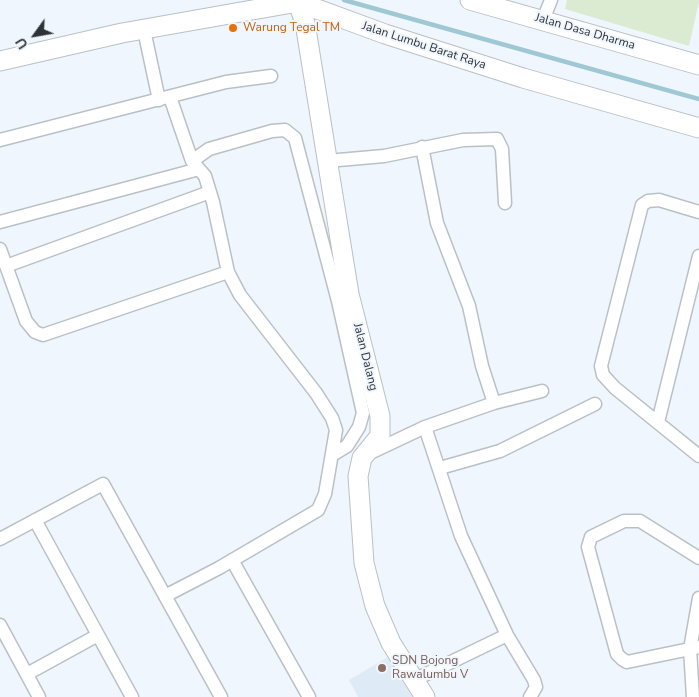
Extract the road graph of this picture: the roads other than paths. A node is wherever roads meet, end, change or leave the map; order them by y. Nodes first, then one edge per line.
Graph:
1 (470, 0) edge
2 (551, 0) edge
3 (298, 1) edge
4 (543, 20) junction
5 (144, 30) junction
6 (0, 61) edge
7 (699, 65) edge
8 (271, 76) dead end
9 (164, 98) junction
10 (699, 128) edge
11 (0, 140) edge
12 (422, 147) junction
13 (327, 161) junction
14 (195, 165) junction
15 (210, 192) junction
16 (506, 203) dead end
17 (699, 212) edge
18 (0, 222) edge
19 (0, 248) edge
20 (699, 256) edge
21 (6, 266) junction
22 (228, 272) junction
23 (542, 391) dead end
24 (494, 403) junction
25 (595, 404) dead end
26 (658, 422) junction
27 (425, 427) junction
28 (332, 455) junction
29 (699, 456) edge
30 (362, 458) junction
31 (440, 468) junction
32 (35, 520) junction
33 (0, 539) edge
34 (699, 558) edge
35 (232, 560) junction
36 (165, 596) junction
37 (699, 598) edge
38 (0, 625) edge
39 (98, 635) junction
40 (508, 635) junction
41 (694, 648) edge
42 (26, 674) junction
43 (414, 680) junction
44 (39, 697) edge
45 (132, 697) edge
46 (221, 697) edge
47 (309, 697) edge
48 (425, 697) edge
49 (530, 697) edge
50 (693, 697) edge

1 - 4 street, Jalan Dasa Dharma
2 - 4 street
3 - 5 street
3 - 10 street, Jalan Lumbu Barat Raya
3 - 13 street, Jalan Dalang
4 - 7 street, Jalan Dasa Dharma
5 - 6 street
5 - 9 street
8 - 9 street
9 - 11 street
9 - 14 street
12 - 13 street
12 - 16 street
12 - 24 street
13 - 30 street, Jalan Dalang
14 - 15 street
14 - 18 street
14 - 28 street
15 - 21 street
15 - 22 street
17 - 26 street
19 - 21 street
20 - 26 street
21 - 22 street
22 - 28 street
23 - 24 street
24 - 27 street
25 - 31 street
26 - 29 street
27 - 30 street
27 - 31 street
28 - 35 street
30 - 43 street
31 - 40 street
32 - 33 street
32 - 36 street
32 - 39 street
34 - 41 street
35 - 36 street
35 - 47 street
36 - 46 street
37 - 41 street
38 - 42 street
39 - 42 street
39 - 45 street
40 - 43 street
40 - 49 street
41 - 50 street
42 - 44 street
43 - 48 street

